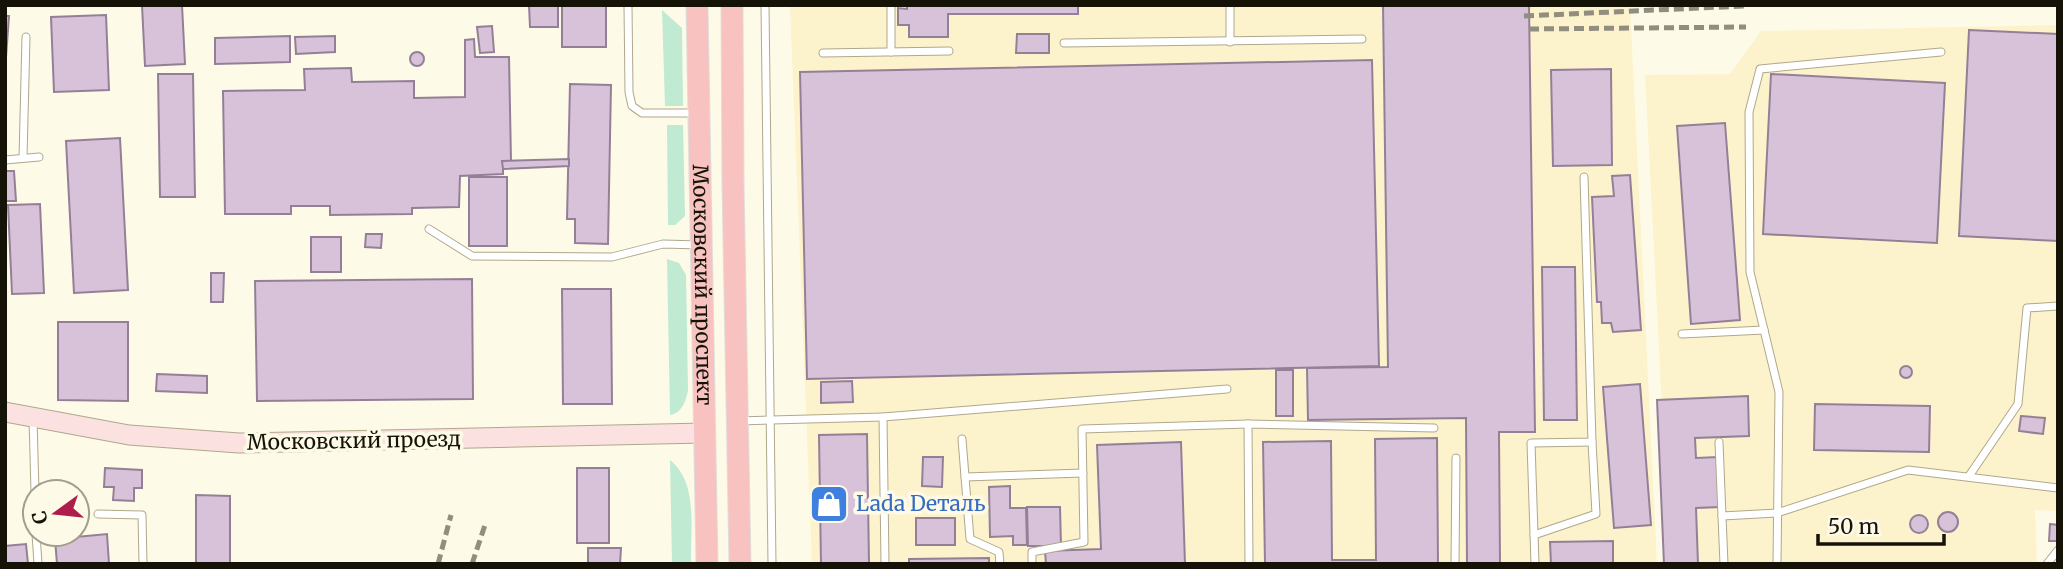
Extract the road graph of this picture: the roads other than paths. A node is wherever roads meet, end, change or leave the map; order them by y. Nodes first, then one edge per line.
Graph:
1 (628, 5) edge
2 (697, 5) edge
3 (732, 5) edge
4 (765, 5) edge
5 (891, 5) edge
6 (1230, 5) edge
7 (26, 37) dead end
8 (1362, 39) dead end
9 (1230, 42) junction
10 (1064, 44) dead end
11 (949, 51) dead end
12 (823, 52) dead end
13 (891, 52) junction
14 (1941, 52) dead end
15 (698, 113) junction
16 (39, 156) dead end
17 (23, 158) junction
18 (5, 160) edge
19 (1584, 177) dead end
20 (429, 229) dead end
21 (701, 245) junction
22 (2058, 306) edge
23 (1764, 330) junction
24 (1682, 334) dead end
25 (1227, 389) dead end
26 (5, 412) edge
27 (33, 417) junction
28 (883, 417) junction
29 (738, 421) junction
30 (771, 421) junction
31 (1248, 424) junction
32 (1434, 428) dead end
33 (705, 433) junction
34 (962, 439) dead end
35 (1592, 442) junction
36 (1719, 442) dead end
37 (1456, 458) dead end
38 (1083, 473) junction
39 (1969, 476) junction
40 (965, 477) junction
41 (35, 478) edge
42 (2058, 488) edge
43 (1777, 513) junction
44 (98, 514) dead end
45 (1722, 516) junction
46 (1534, 535) junction
47 (2058, 550) edge
48 (143, 564) edge
49 (707, 564) edge
50 (740, 564) edge
51 (772, 564) edge
52 (885, 564) edge
53 (1000, 564) edge
54 (1032, 564) edge
55 (1249, 564) edge
56 (1455, 564) edge
57 (1535, 564) edge
58 (1724, 564) edge
59 (1777, 564) edge
60 (2047, 564) edge

1 - 15 lane
2 - 15 main road, Московский проспект
3 - 29 main road, Московский проспект
4 - 30 lane
5 - 13 lane
6 - 9 lane
7 - 17 lane
8 - 9 lane
9 - 10 lane
11 - 13 lane
12 - 13 lane
14 - 23 lane
15 - 21 main road, Московский проспект
16 - 17 lane
17 - 18 lane
19 - 35 lane
20 - 21 lane
21 - 33 main road, Московский проспект
22 - 39 lane
23 - 24 lane
23 - 43 lane
25 - 28 lane
26 - 27 street, Московский проезд
27 - 33 street, Московский проезд
27 - 41 lane
28 - 30 lane
28 - 52 lane
29 - 30 lane
29 - 50 main road, Московский проспект
30 - 51 lane
31 - 32 lane
31 - 38 lane
31 - 55 lane
33 - 49 main road, Московский проспект
34 - 40 lane
35 - 46 lane
35 - 46 lane
36 - 45 lane
37 - 56 lane
38 - 40 lane
38 - 54 lane
39 - 42 lane
39 - 43 lane
40 - 53 lane
43 - 45 lane
43 - 59 lane
44 - 48 lane
45 - 58 lane
46 - 57 lane
47 - 60 lane

